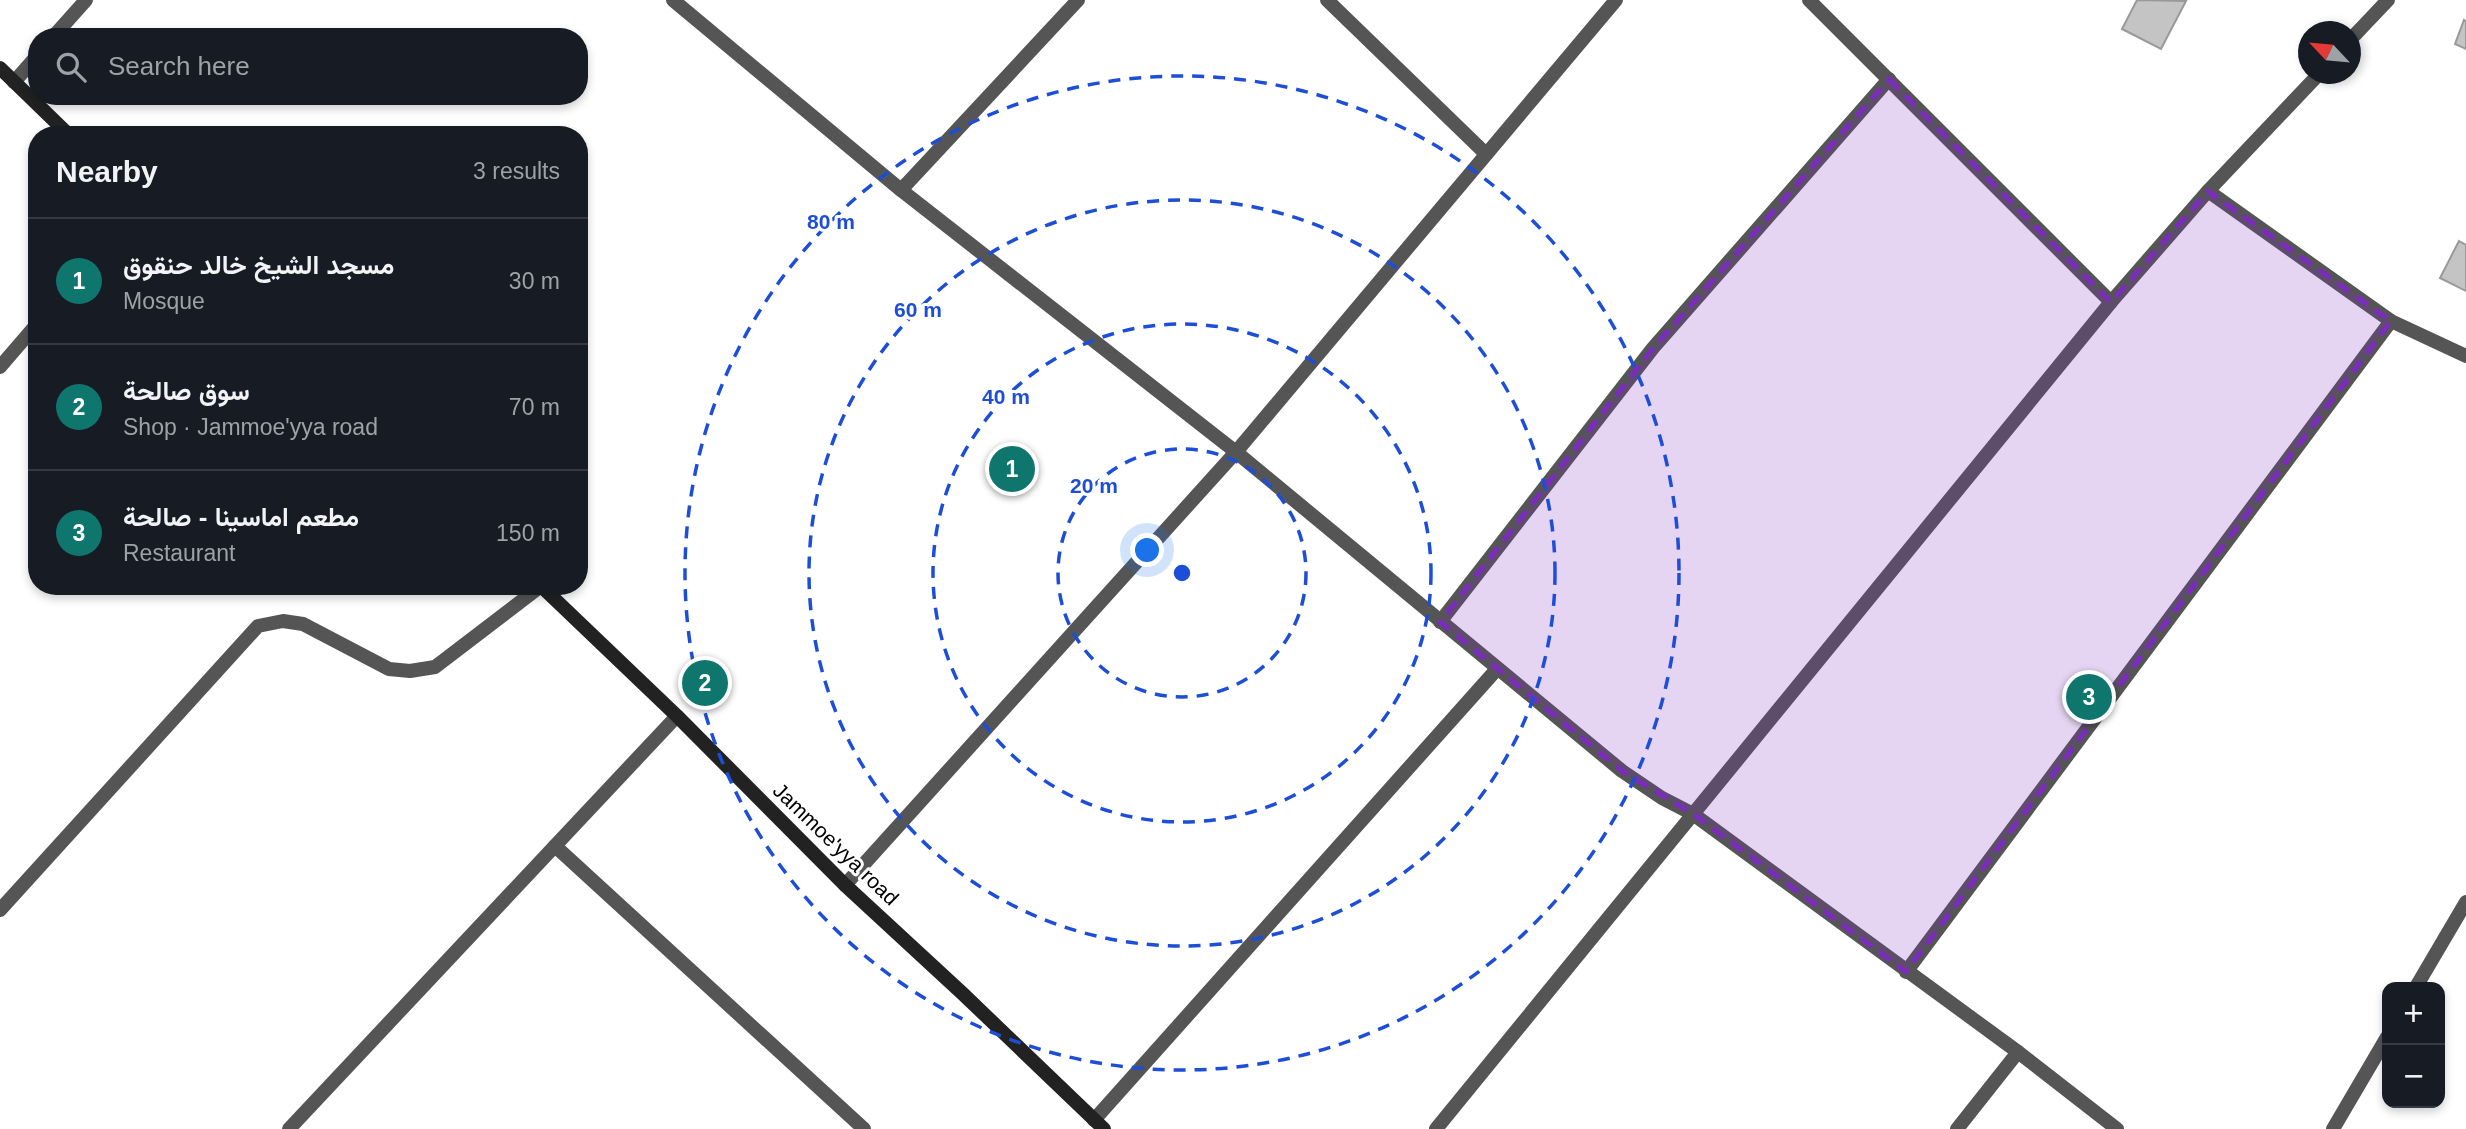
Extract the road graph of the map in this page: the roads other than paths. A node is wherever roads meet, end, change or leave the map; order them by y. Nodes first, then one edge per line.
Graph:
1 (86, 0) edge
2 (673, 0) edge
3 (1078, 0) edge
4 (1327, 0) edge
5 (1616, 0) edge
6 (1809, 0) edge
7 (2388, 0) edge
8 (61, 28) edge
9 (2361, 28) edge
10 (28, 66) edge
11 (0, 68) edge
12 (1889, 79) junction
13 (14, 82) junction
14 (2310, 84) edge
15 (28, 95) edge
16 (38, 105) edge
17 (60, 126) edge
18 (1486, 155) junction
19 (901, 190) junction
20 (2208, 191) junction
21 (2111, 302) junction
22 (2391, 321) junction
23 (28, 334) edge
24 (2466, 356) edge
25 (0, 367) edge
26 (1236, 452) junction
27 (529, 595) edge
28 (550, 595) edge
29 (1440, 622) junction
30 (1497, 668) junction
31 (677, 716) junction
32 (1693, 814) junction
33 (555, 846) junction
34 (845, 885) junction
35 (2466, 902) edge
36 (0, 910) edge
37 (1906, 972) junction
38 (2419, 982) edge
39 (2382, 1045) edge
40 (2018, 1052) junction
41 (1099, 1125) edge
42 (289, 1129) edge
43 (864, 1129) edge
44 (1436, 1129) edge
45 (1957, 1129) edge
46 (2118, 1129) edge
47 (2333, 1129) edge

1 - 8 street
2 - 19 street
3 - 19 street
4 - 18 street
5 - 18 street
6 - 12 street
7 - 9 street
10 - 13 street
11 - 13 main road
12 - 21 street
12 - 29 street
13 - 15 main road
14 - 20 street
16 - 17 main road
18 - 26 street
19 - 26 street
20 - 21 street
20 - 22 street
21 - 32 street
22 - 24 street
22 - 37 street
23 - 25 street
26 - 29 street
26 - 34 street
27 - 36 street
28 - 31 main road, Jammoe'yya road
29 - 30 street
30 - 32 street
30 - 41 street
31 - 33 street
31 - 34 main road, Jammoe'yya road
32 - 37 street
32 - 44 street
33 - 42 street
33 - 43 street
34 - 41 main road, Jammoe'yya road
35 - 38 street
37 - 40 street
39 - 47 street
40 - 45 street
40 - 46 street

